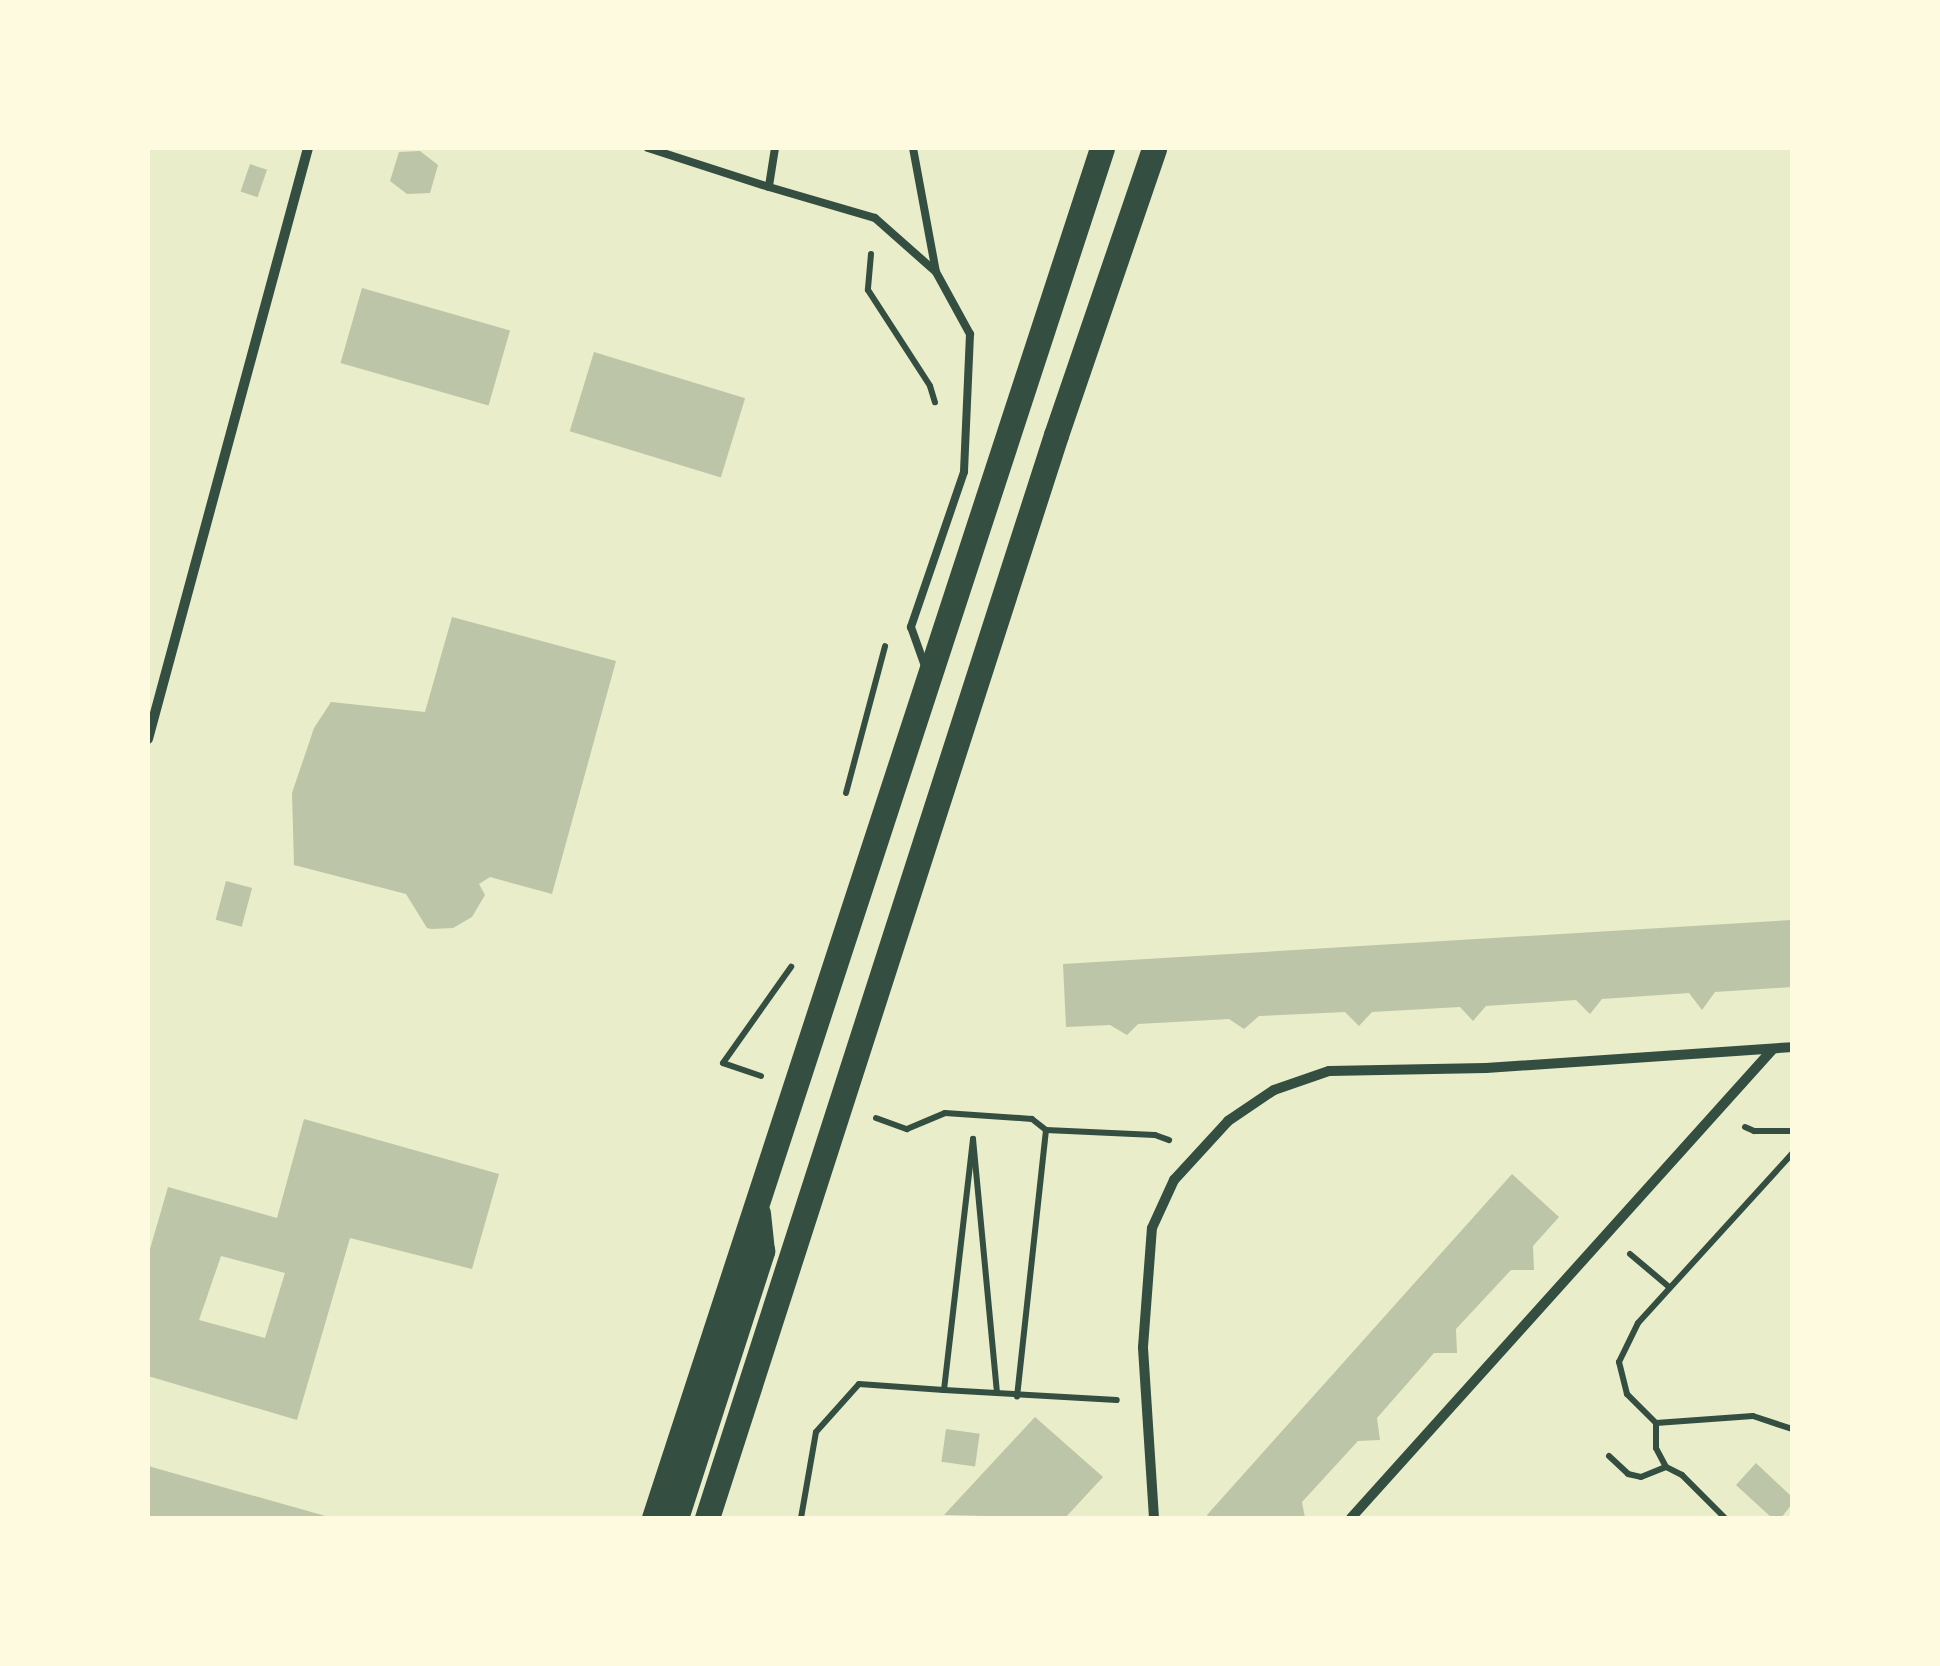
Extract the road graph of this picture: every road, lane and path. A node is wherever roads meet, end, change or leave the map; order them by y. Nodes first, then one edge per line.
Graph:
1 (308, 148) edge
2 (648, 148) edge
3 (775, 148) edge
4 (913, 148) edge
5 (1102, 148) edge
6 (1154, 148) edge
7 (768, 187) junction
8 (875, 218) junction
9 (936, 272) junction
10 (939, 418) dead end
11 (886, 642) dead end
12 (928, 672) junction
13 (148, 739) edge
14 (840, 812) dead end
15 (796, 960) dead end
16 (1774, 1048) junction
17 (1792, 1048) edge
18 (724, 1063) dead end
19 (906, 1128) dead end
20 (1046, 1130) junction
21 (1198, 1150) junction
22 (1792, 1154) edge
23 (757, 1203) junction
24 (1606, 1234) junction
25 (1668, 1286) junction
26 (944, 1390) junction
27 (997, 1392) junction
28 (1017, 1396) junction
29 (1146, 1401) junction
30 (1656, 1424) junction
31 (1792, 1429) edge
32 (1609, 1456) dead end
33 (1666, 1466) junction
34 (654, 1518) edge
35 (676, 1518) edge
36 (707, 1518) edge
37 (801, 1518) edge
38 (1154, 1518) edge
39 (1351, 1518) edge
40 (1726, 1518) edge

1 - 13 street
2 - 7 lane
3 - 7 lane
4 - 9 lane
5 - 12 main road
6 - 36 main road
7 - 8 lane
8 - 9 lane
8 - 10 path
9 - 12 lane
11 - 14 path
12 - 23 main road
15 - 18 path
16 - 17 street
16 - 21 street
16 - 24 street
19 - 20 path
20 - 21 path
20 - 28 path
21 - 29 street
22 - 25 path
23 - 34 main road
23 - 35 main road
24 - 25 path
24 - 39 street
25 - 30 path
26 - 27 path
26 - 27 path
26 - 37 path
27 - 28 path
28 - 29 path
29 - 38 street
30 - 31 path
30 - 33 path
32 - 33 path
33 - 40 path

